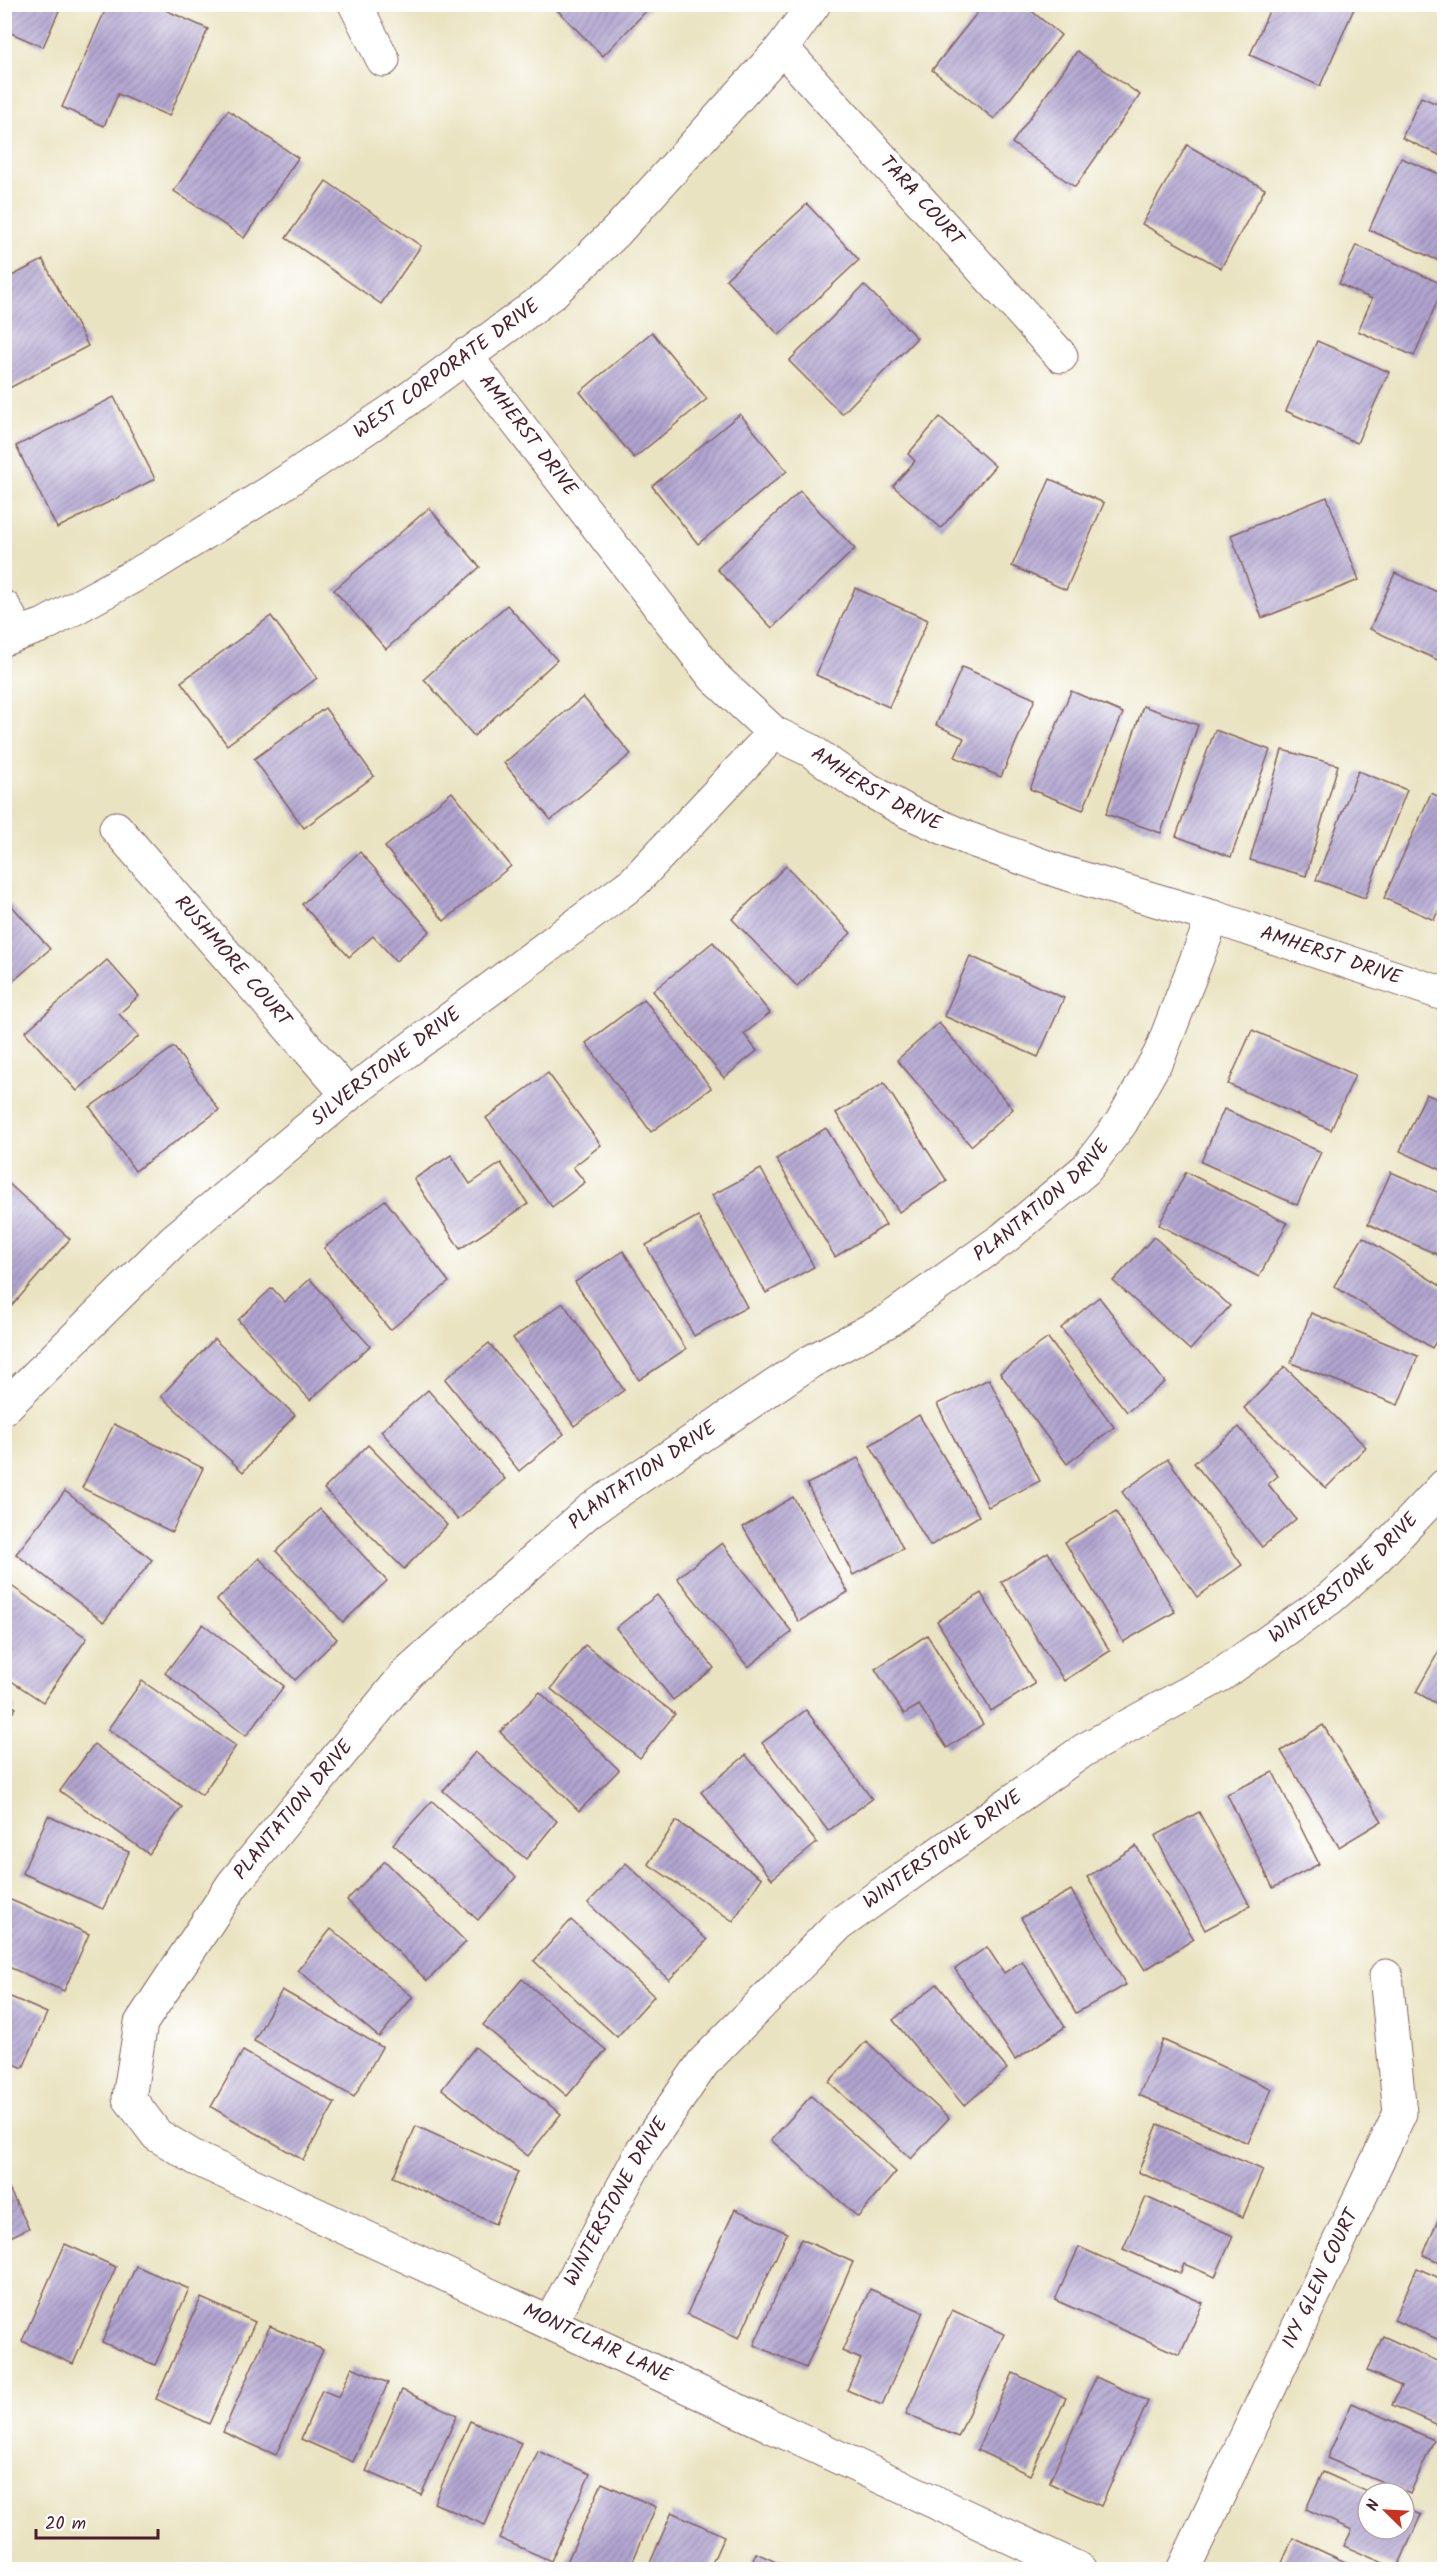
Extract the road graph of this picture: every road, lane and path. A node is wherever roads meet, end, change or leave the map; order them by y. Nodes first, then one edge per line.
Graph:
1 (355, 4) edge
2 (814, 4) edge
3 (782, 48) junction
4 (383, 60) dead end
5 (465, 355) junction
6 (1061, 356) dead end
7 (9, 626) edge
8 (774, 733) junction
9 (116, 828) dead end
10 (1213, 917) junction
11 (1444, 994) edge
12 (348, 1095) junction
13 (4, 1408) edge
14 (1444, 1486) edge
15 (1386, 1976) dead end
16 (129, 2098) joint
17 (550, 2323) junction
18 (1082, 2570) edge
19 (1183, 2570) edge

1 - 4 street
2 - 3 street, WEST CORPORATE DRIVE
3 - 5 street, WEST CORPORATE DRIVE
3 - 6 street, TARA COURT
5 - 7 street, WEST CORPORATE DRIVE
5 - 8 street, AMHERST DRIVE
8 - 10 street, AMHERST DRIVE
8 - 12 street, SILVERSTONE DRIVE
9 - 12 street, RUSHMORE COURT
10 - 11 street, AMHERST DRIVE
10 - 16 street, PLANTATION DRIVE
12 - 13 street, SILVERSTONE DRIVE
14 - 17 street, WINTERSTONE DRIVE
15 - 19 street, IVY GLEN COURT
16 - 17 street, MONTCLAIR LANE
17 - 18 street, MONTCLAIR LANE

